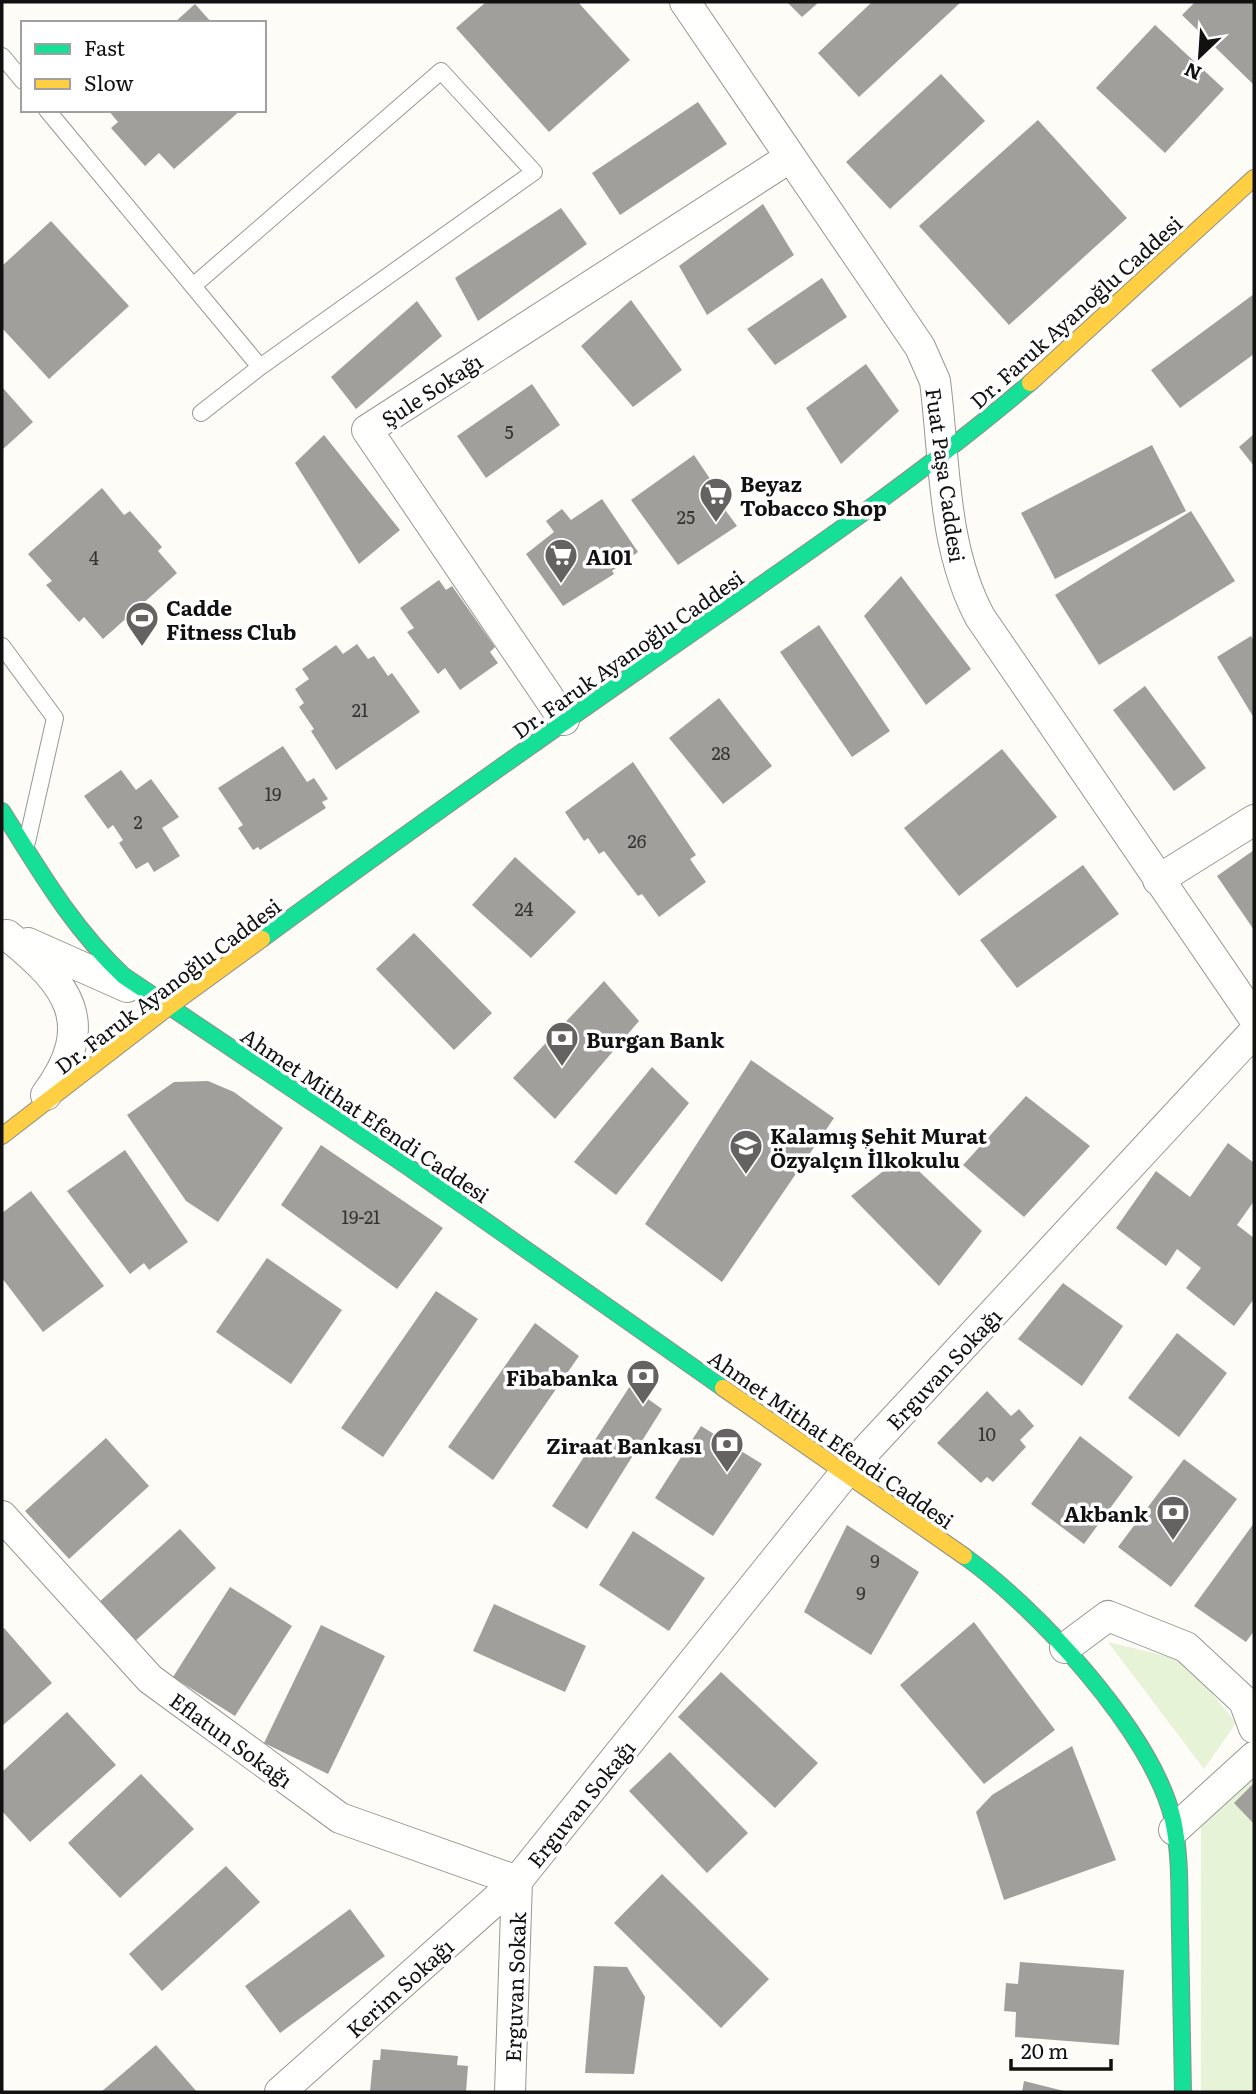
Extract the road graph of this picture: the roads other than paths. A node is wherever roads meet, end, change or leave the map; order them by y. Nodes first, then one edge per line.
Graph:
1 (685, 2) edge
2 (2, 56) edge
3 (21, 79) edge
4 (49, 112) edge
5 (789, 158) junction
6 (1254, 178) edge
7 (193, 286) junction
8 (260, 367) junction
9 (201, 412) dead end
10 (943, 455) junction
11 (2, 646) edge
12 (564, 720) junction
13 (2, 811) edge
14 (1254, 820) edge
15 (26, 848) junction
16 (1158, 880) junction
17 (4, 934) edge
18 (170, 1006) junction
19 (1254, 1018) edge
20 (1254, 1032) edge
21 (28, 1117) junction
22 (2, 1136) edge
23 (845, 1474) junction
24 (2, 1516) edge
25 (1065, 1648) junction
26 (1254, 1728) edge
27 (1254, 1757) edge
28 (1174, 1830) junction
29 (517, 1881) junction
30 (281, 2092) edge
31 (510, 2092) edge
32 (1183, 2092) edge

1 - 5 street, Fuat Paşa Caddesi
2 - 3 lane
4 - 7 lane
5 - 10 street, Fuat Paşa Caddesi
5 - 12 street, Şule Sokağı
6 - 10 main road, Dr. Faruk Ayanoğlu Caddesi
7 - 8 lane
7 - 8 lane
8 - 9 lane
10 - 12 main road, Dr. Faruk Ayanoğlu Caddesi
10 - 16 street, Fuat Paşa Caddesi
11 - 15 lane
12 - 18 main road, Dr. Faruk Ayanoğlu Caddesi
13 - 15 main road, Ahmet Mithat Efendi Caddesi
14 - 16 street
15 - 18 main road, Ahmet Mithat Efendi Caddesi
16 - 19 street, Fuat Paşa Caddesi
17 - 18 street
17 - 21 street
18 - 21 main road, Dr. Faruk Ayanoğlu Caddesi
18 - 23 main road, Ahmet Mithat Efendi Caddesi
20 - 23 street, Erguvan Sokağı
21 - 22 main road, Dr. Faruk Ayanoğlu Caddesi
23 - 25 main road, Ahmet Mithat Efendi Caddesi
23 - 29 street, Erguvan Sokağı
24 - 29 street, Eflatun Sokağı
25 - 26 street
25 - 28 main road, Ahmet Mithat Efendi Caddesi
27 - 28 street
28 - 32 main road, Ahmet Mithat Efendi Caddesi
29 - 30 street, Kerim Sokağı
29 - 31 street, Erguvan Sokak

